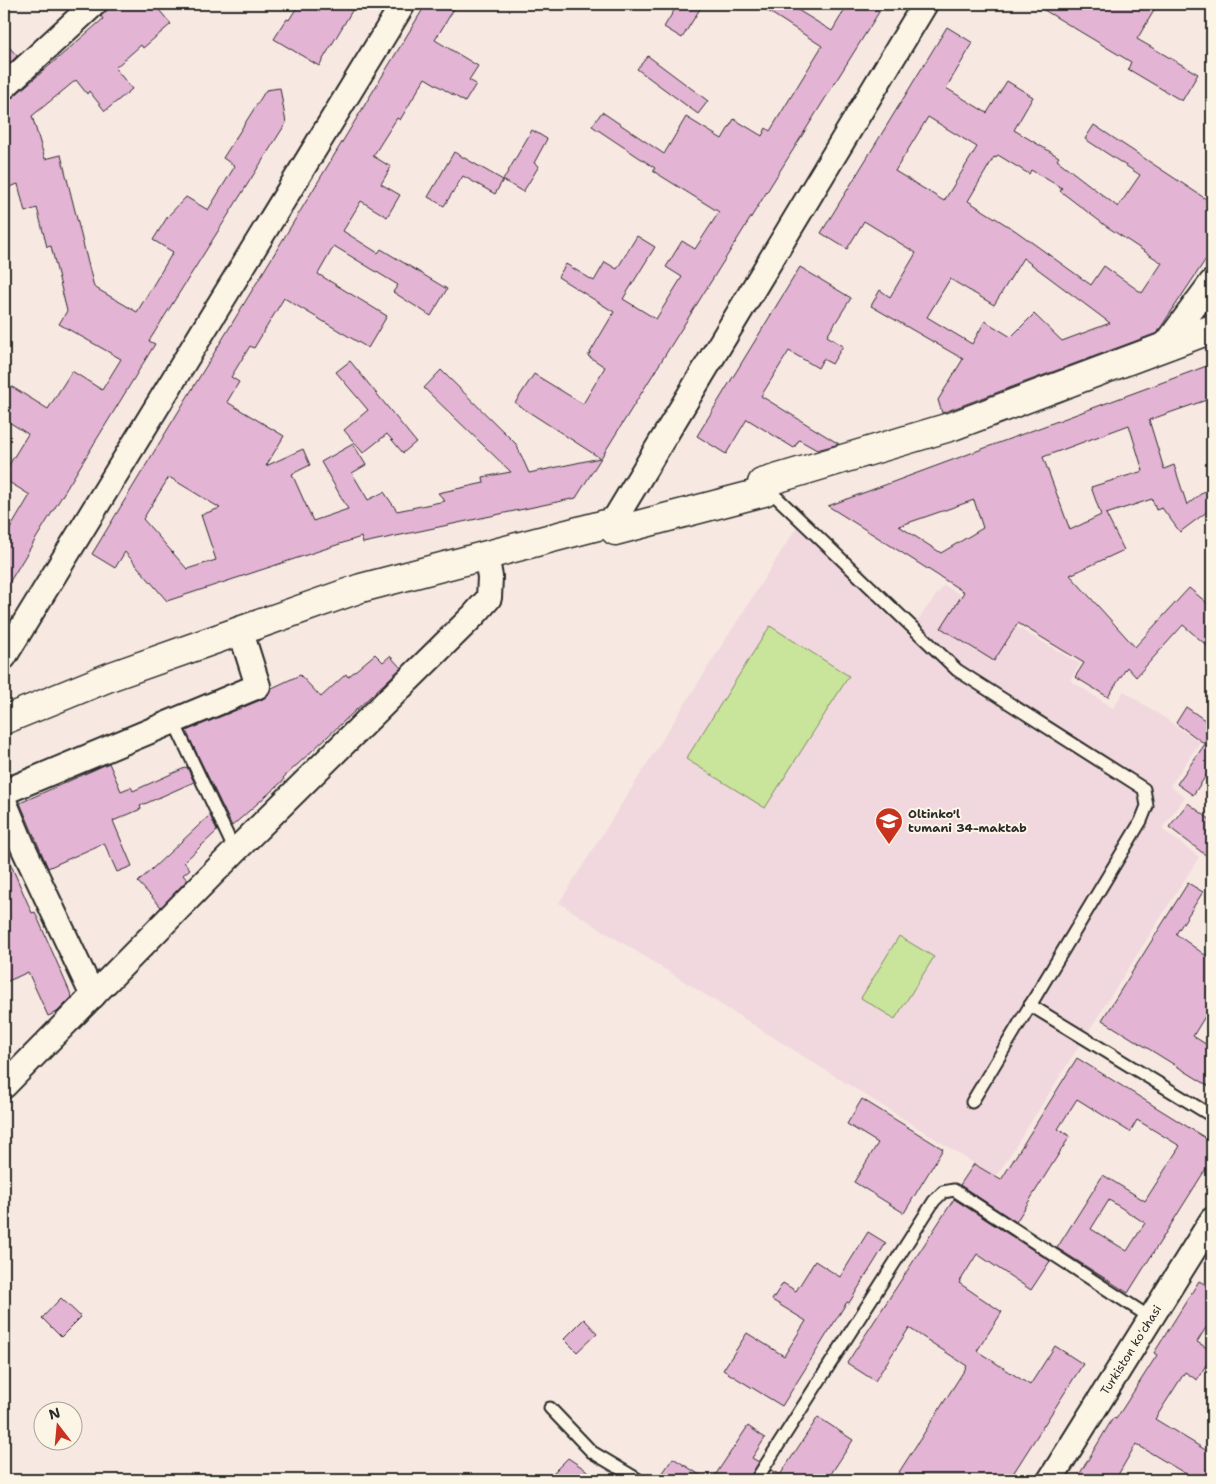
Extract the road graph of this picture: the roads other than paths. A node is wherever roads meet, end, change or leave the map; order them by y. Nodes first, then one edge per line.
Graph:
1 (94, 4) edge
2 (403, 4) edge
3 (925, 4) edge
4 (4, 86) edge
5 (1212, 282) edge
6 (1212, 329) edge
7 (1164, 347) junction
8 (762, 483) junction
9 (613, 522) junction
10 (486, 554) junction
11 (240, 629) junction
12 (4, 657) edge
13 (4, 720) edge
14 (173, 720) junction
15 (4, 792) edge
16 (4, 801) edge
17 (235, 851) junction
18 (93, 996) junction
19 (1030, 1005) junction
20 (4, 1086) edge
21 (972, 1102) dead end
22 (1212, 1116) edge
23 (1212, 1220) edge
24 (1151, 1318) junction
25 (550, 1408) dead end
26 (639, 1480) edge
27 (756, 1480) edge
28 (1050, 1480) edge

1 - 4 street
2 - 12 street
3 - 9 street
5 - 7 street
6 - 7 street
7 - 8 street
8 - 9 street
8 - 19 lane
9 - 10 street
10 - 11 street
10 - 17 street
11 - 13 street
11 - 14 street
14 - 15 street
14 - 17 lane
16 - 18 street
17 - 18 street
18 - 20 street
19 - 21 lane
19 - 22 lane
23 - 24 street, Turkiston koʻchasi
24 - 27 lane
24 - 28 street, Turkiston koʻchasi
25 - 26 lane

